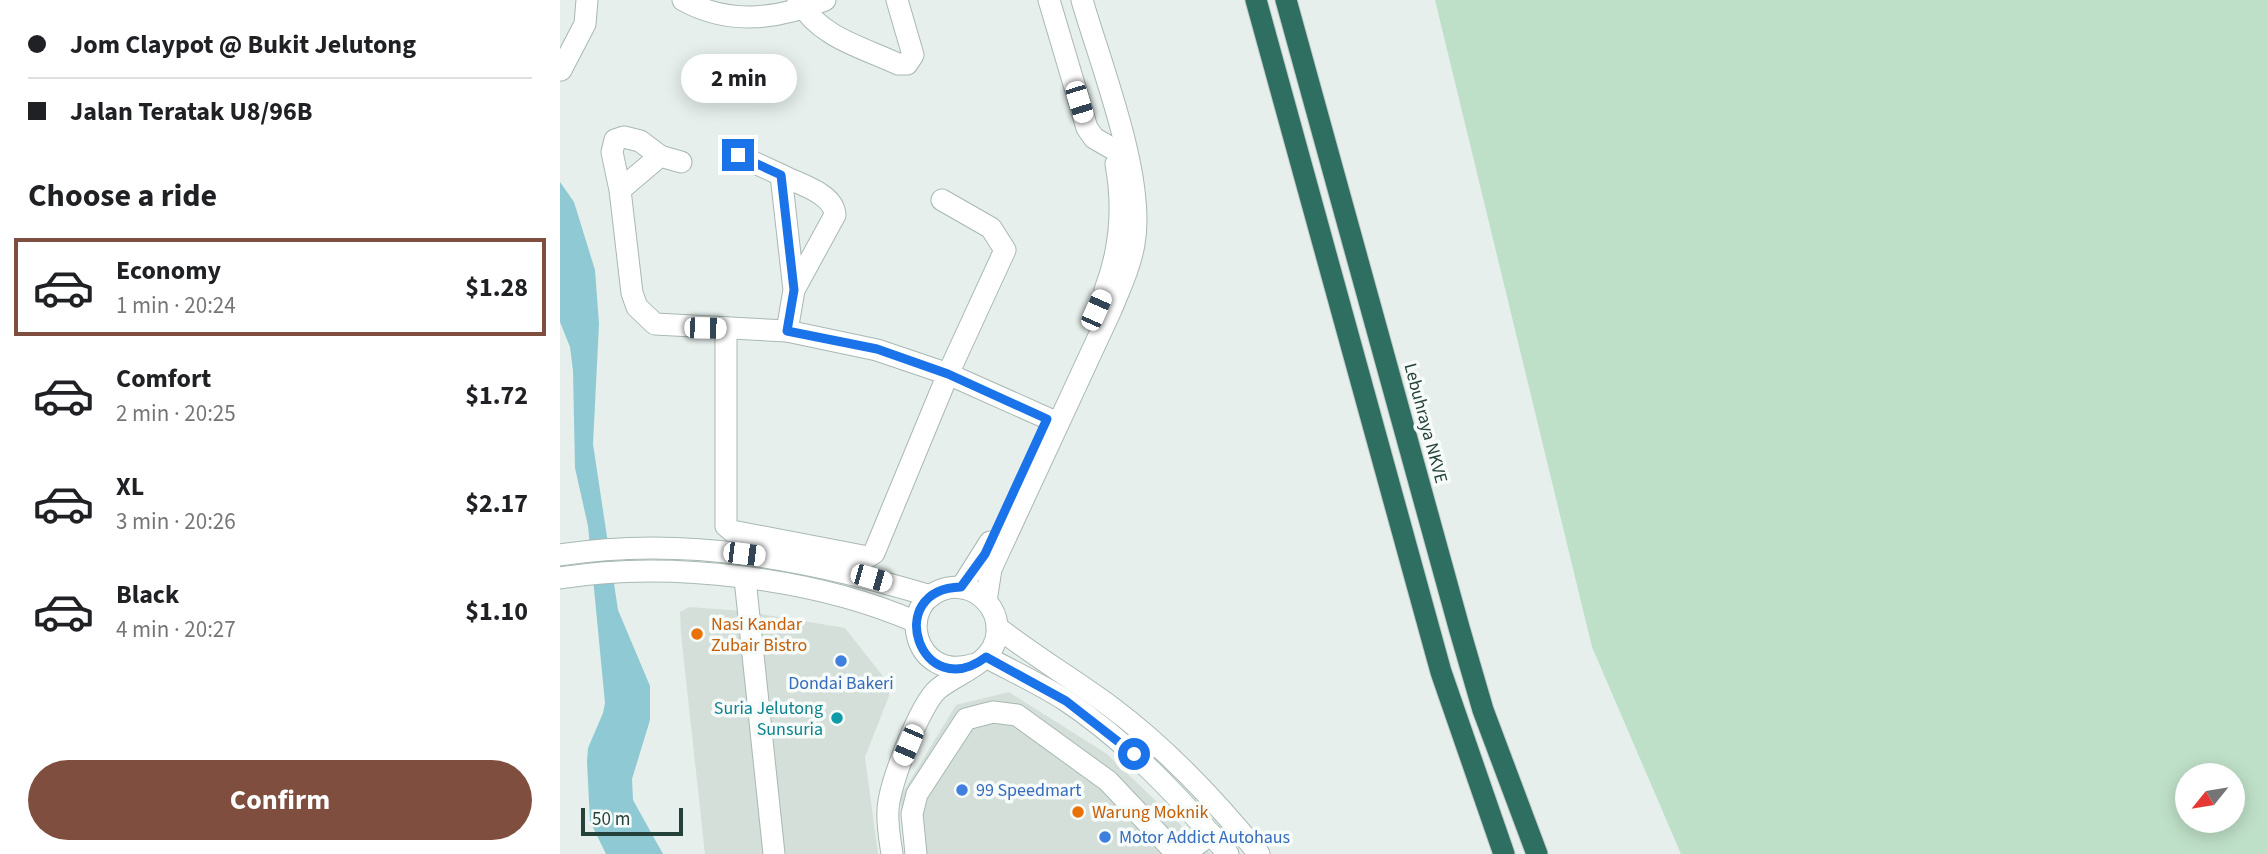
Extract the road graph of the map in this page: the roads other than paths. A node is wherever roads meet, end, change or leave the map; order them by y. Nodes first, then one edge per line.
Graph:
1 (587, 0) edge
2 (683, 0) edge
3 (825, 0) edge
4 (897, 0) edge
5 (1049, 0) edge
6 (1072, 0) edge
7 (1082, 0) edge
8 (1256, 0) edge
9 (1286, 0) edge
10 (801, 4) edge
11 (561, 70) edge
12 (1113, 149) junction
13 (738, 155) dead end
14 (660, 156) junction
15 (681, 162) dead end
16 (781, 175) junction
17 (620, 190) junction
18 (942, 201) dead end
19 (794, 290) junction
20 (726, 328) junction
21 (787, 331) junction
22 (948, 374) junction
23 (1053, 421) junction
24 (561, 554) edge
25 (562, 578) edge
26 (745, 579) junction
27 (961, 587) junction
28 (931, 596) junction
29 (986, 601) junction
30 (916, 622) junction
31 (997, 626) junction
32 (920, 647) junction
33 (980, 661) junction
34 (924, 709) junction
35 (892, 785) junction
36 (917, 794) junction
37 (1211, 834) junction
38 (774, 854) edge
39 (892, 854) edge
40 (915, 854) edge
41 (1177, 854) edge
42 (1184, 854) edge
43 (1228, 854) edge
44 (1259, 854) edge
45 (1504, 854) edge
46 (1537, 854) edge

1 - 11 street
2 - 10 street
3 - 10 street
4 - 10 street
5 - 12 street
6 - 12 street
7 - 23 street
8 - 45 highway
9 - 46 highway, Lebuhraya NKVE
12 - 23 street
13 - 16 street
14 - 15 street
14 - 17 street
14 - 17 street
16 - 19 street
16 - 19 street
17 - 20 street
18 - 22 street
19 - 21 street
20 - 21 street
20 - 22 street
21 - 22 street
22 - 23 street
23 - 27 street
23 - 29 street
24 - 28 street
25 - 26 street
26 - 30 street
26 - 38 street
27 - 28 street
27 - 29 street
28 - 30 street
29 - 31 street
30 - 32 street
31 - 33 street
31 - 44 street
32 - 33 street
32 - 34 street
33 - 34 street
33 - 37 street
34 - 35 street
35 - 36 street
35 - 39 street
36 - 40 street
36 - 41 street
37 - 42 street
37 - 43 street

